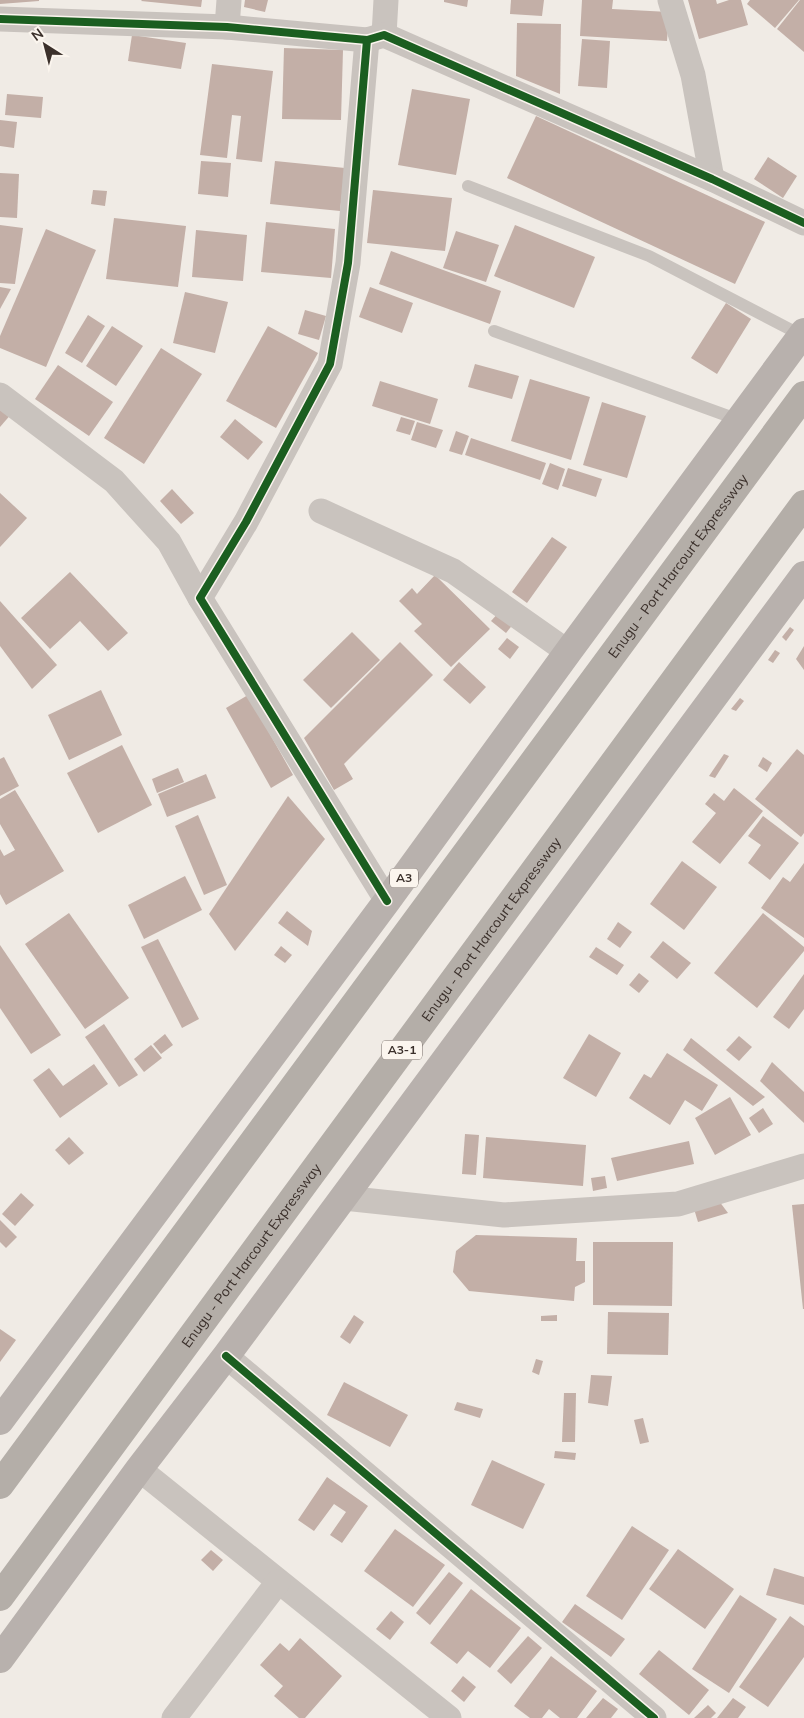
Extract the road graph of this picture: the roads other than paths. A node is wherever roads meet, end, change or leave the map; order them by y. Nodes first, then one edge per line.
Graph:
1 (229, 0) edge
2 (386, 0) edge
3 (670, 0) edge
4 (0, 15) edge
5 (0, 19) edge
6 (189, 26) junction
7 (228, 27) junction
8 (376, 38) junction
9 (712, 180) junction
10 (468, 186) dead end
11 (804, 223) edge
12 (494, 331) dead end
13 (803, 334) edge
14 (0, 395) edge
15 (804, 395) edge
16 (739, 420) junction
17 (804, 504) edge
18 (322, 510) dead end
19 (804, 575) edge
20 (200, 598) junction
21 (568, 652) junction
22 (387, 901) junction
23 (804, 1166) edge
24 (344, 1198) junction
25 (226, 1356) junction
26 (0, 1421) edge
27 (138, 1469) junction
28 (0, 1485) edge
29 (278, 1582) junction
30 (0, 1597) edge
31 (0, 1659) edge
32 (174, 1718) edge
33 (449, 1718) edge
34 (654, 1718) edge

1 - 7 street
2 - 8 street
3 - 9 street
4 - 6 street
5 - 6 street
6 - 7 street
7 - 8 street
8 - 9 street
8 - 20 street
9 - 11 street
10 - 13 lane
12 - 16 lane
13 - 16 main road, A3
14 - 20 street
15 - 28 highway, Enugu - Port Harcourt Expressway
16 - 21 main road, A3
17 - 30 highway, Enugu - Port Harcourt Expressway / A3-1
18 - 21 street
19 - 24 main road
20 - 22 street
21 - 22 main road, A3
22 - 26 main road, A3
23 - 24 street
24 - 25 main road
25 - 27 main road
25 - 34 street
27 - 29 street
27 - 31 main road
29 - 32 street
29 - 33 street

